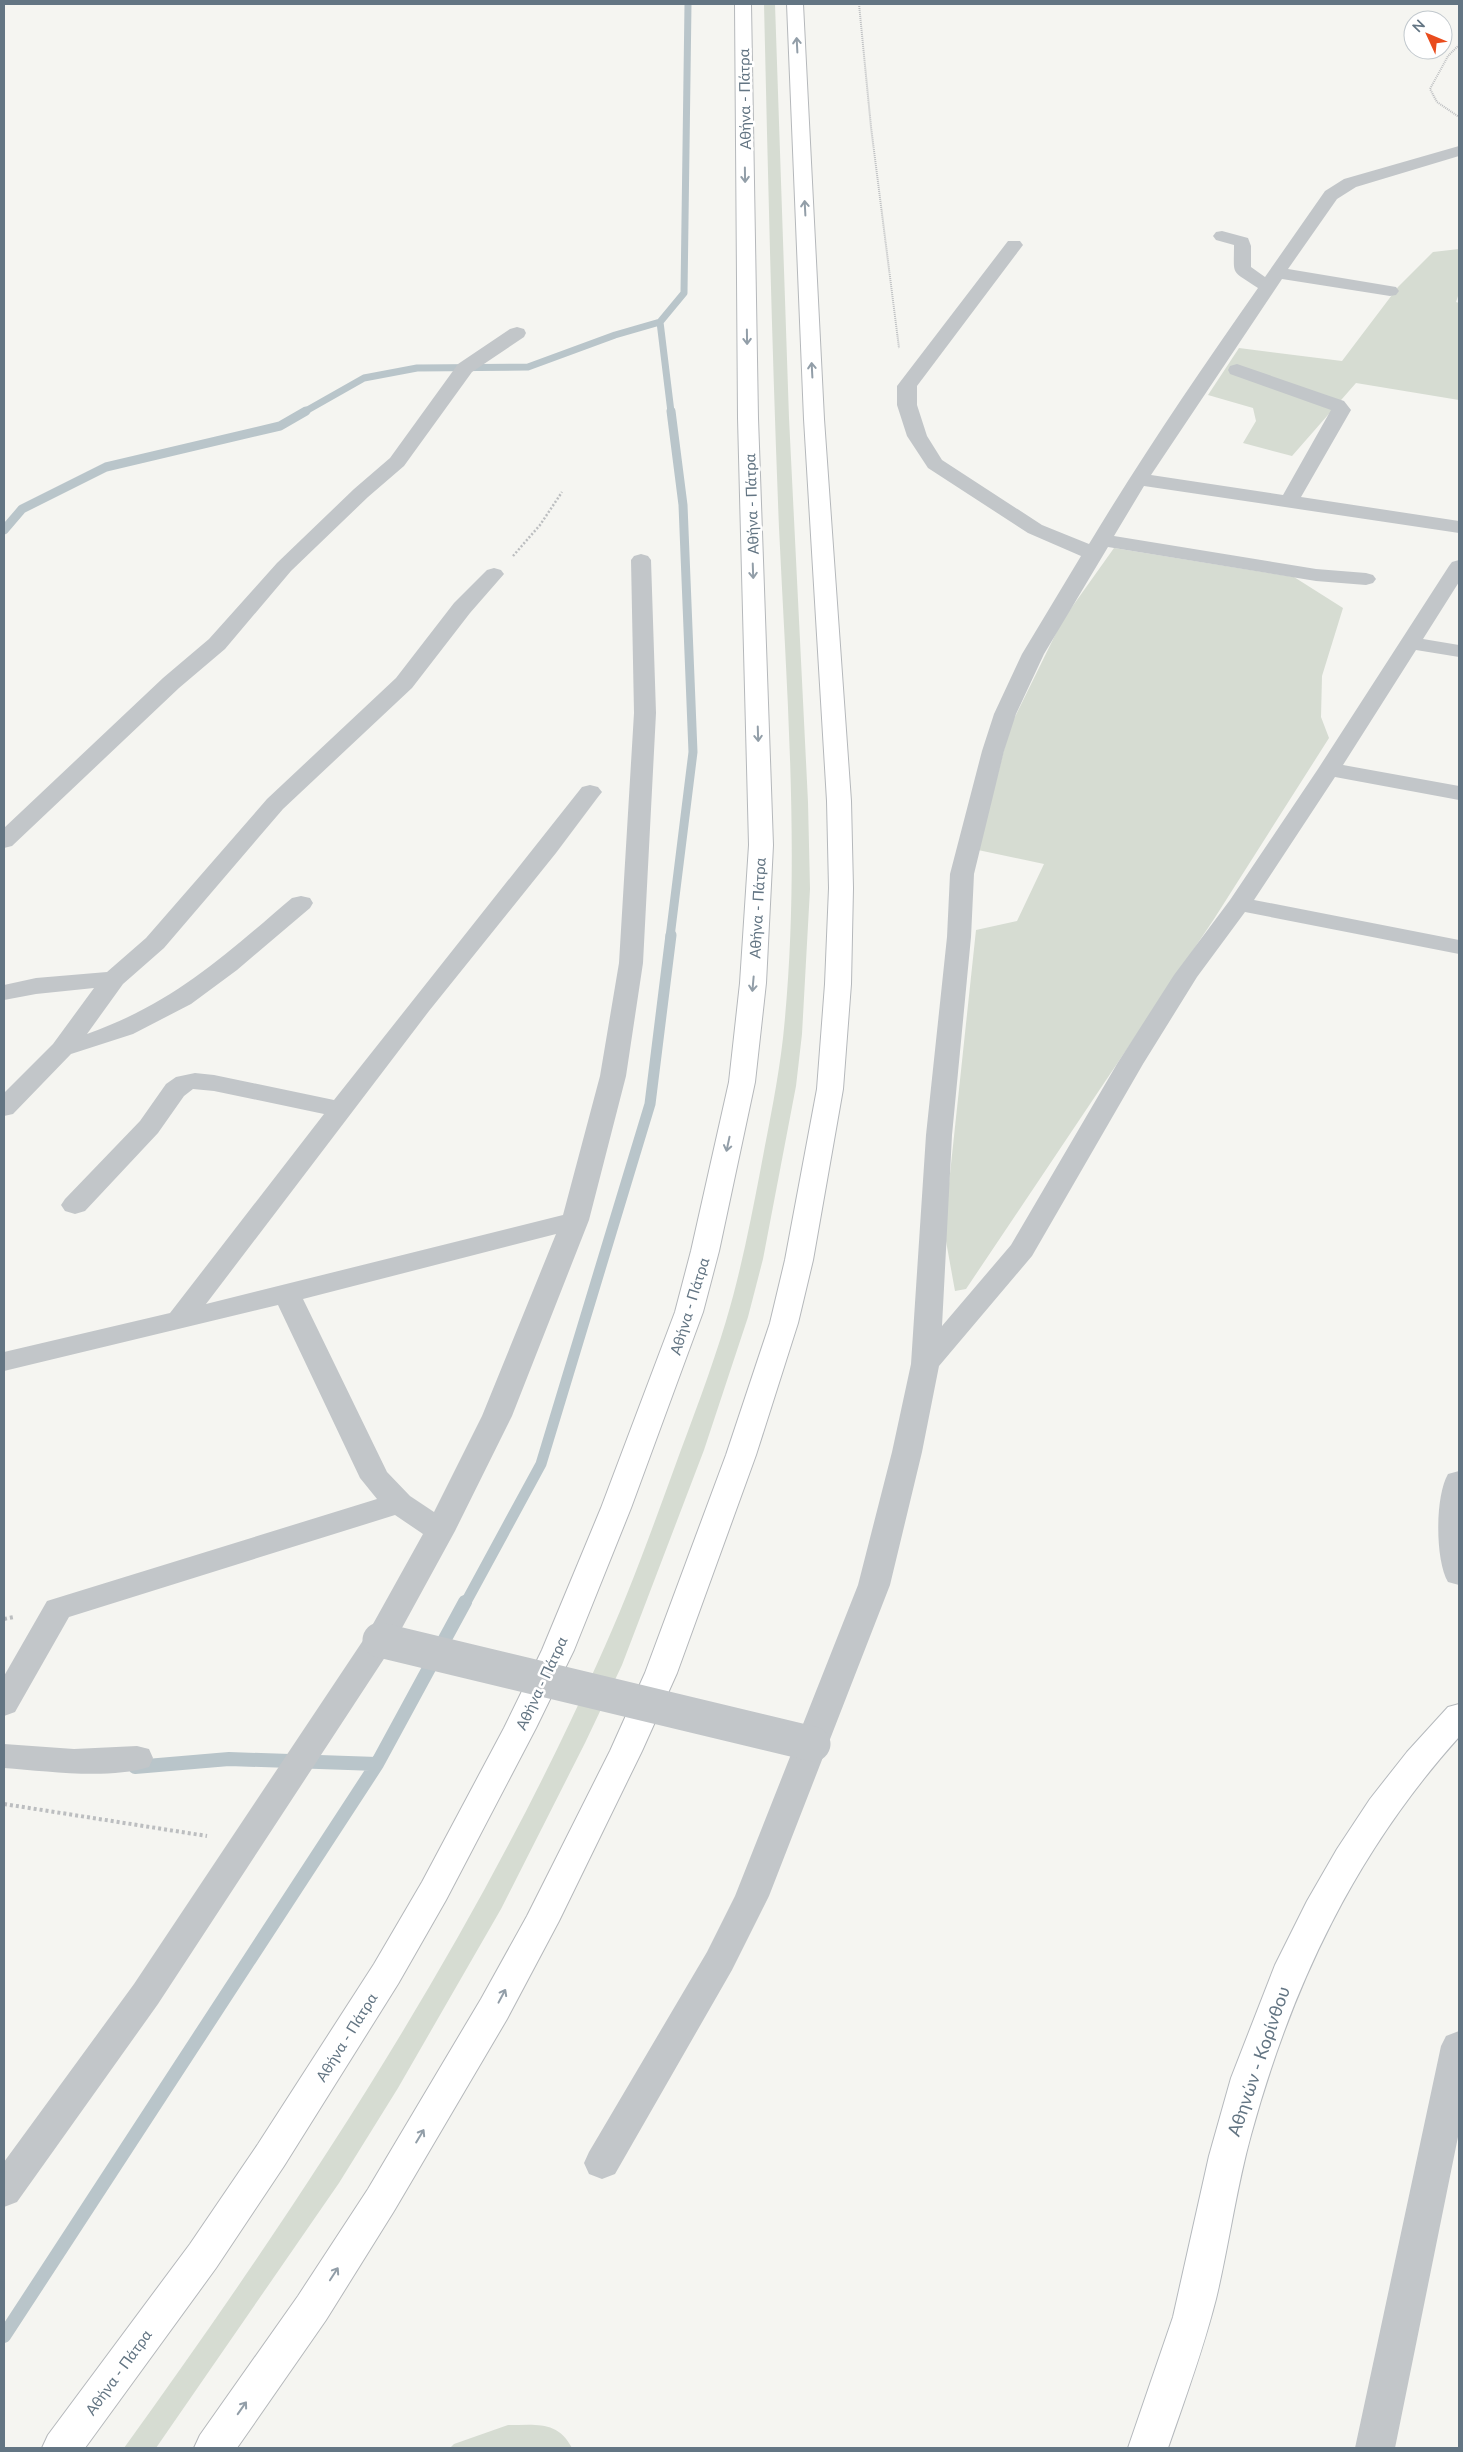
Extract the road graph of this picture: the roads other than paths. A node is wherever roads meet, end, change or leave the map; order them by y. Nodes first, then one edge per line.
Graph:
1 (743, 4) edge
2 (795, 4) edge
3 (1459, 151) edge
4 (1222, 236) dead end
5 (1014, 245) dead end
6 (1272, 280) junction
7 (1390, 291) dead end
8 (518, 333) dead end
9 (1237, 370) dead end
10 (1138, 479) junction
11 (1289, 501) junction
12 (1459, 527) edge
13 (1099, 547) junction
14 (641, 560) dead end
15 (1459, 566) edge
16 (494, 574) road end
17 (1366, 579) dead end
18 (1410, 643) junction
19 (1459, 651) edge
20 (1329, 770) junction
21 (590, 792) dead end
22 (1459, 793) edge
23 (4, 841) edge
24 (301, 903) dead end
25 (1239, 904) junction
26 (1459, 947) edge
27 (114, 979) junction
28 (4, 992) edge
29 (62, 1049) junction
30 (4, 1108) edge
31 (340, 1109) junction
32 (75, 1205) dead end
33 (575, 1220) junction
34 (287, 1294) junction
35 (179, 1320) junction
36 (4, 1362) edge
37 (925, 1364) junction
38 (1459, 1481) edge
39 (398, 1503) junction
40 (433, 1543) junction
41 (1459, 1574) edge
42 (380, 1640) junction
43 (4, 1704) edge
44 (1459, 1716) edge
45 (813, 1744) junction
46 (4, 1756) edge
47 (138, 1758) dead end
48 (1459, 2046) edge
49 (602, 2163) dead end
50 (4, 2191) edge
51 (62, 2448) edge
52 (214, 2448) edge
53 (1148, 2448) edge
54 (1375, 2448) edge

1 -> 51 main road, Αθήνα - Πάτρα
52 -> 2 main road
3 - 6 street
4 - 6 street
5 - 13 street
6 - 7 street
6 - 10 street
8 - 23 street
9 - 11 street
10 - 11 street
10 - 13 street
11 - 12 street
13 - 17 street
13 - 37 street
14 - 33 street
15 - 18 street
16 - 27 street
18 - 19 street
18 - 20 street
20 - 22 street
20 - 25 street
21 - 31 street
24 - 29 street
25 - 26 street
25 - 37 street
27 - 28 street
27 - 29 street
29 - 30 street
31 - 32 street
31 - 35 street
33 - 34 street
33 - 40 street
34 - 35 street
34 - 39 street
35 - 36 street
37 - 45 street
38 - 41 street
39 - 40 street
39 - 43 street
40 - 42 street
42 - 45 street, bridge
42 - 50 street
44 - 53 main road, Αθηνών - Κορίνθου
45 - 49 street
46 - 47 street
48 - 54 street

